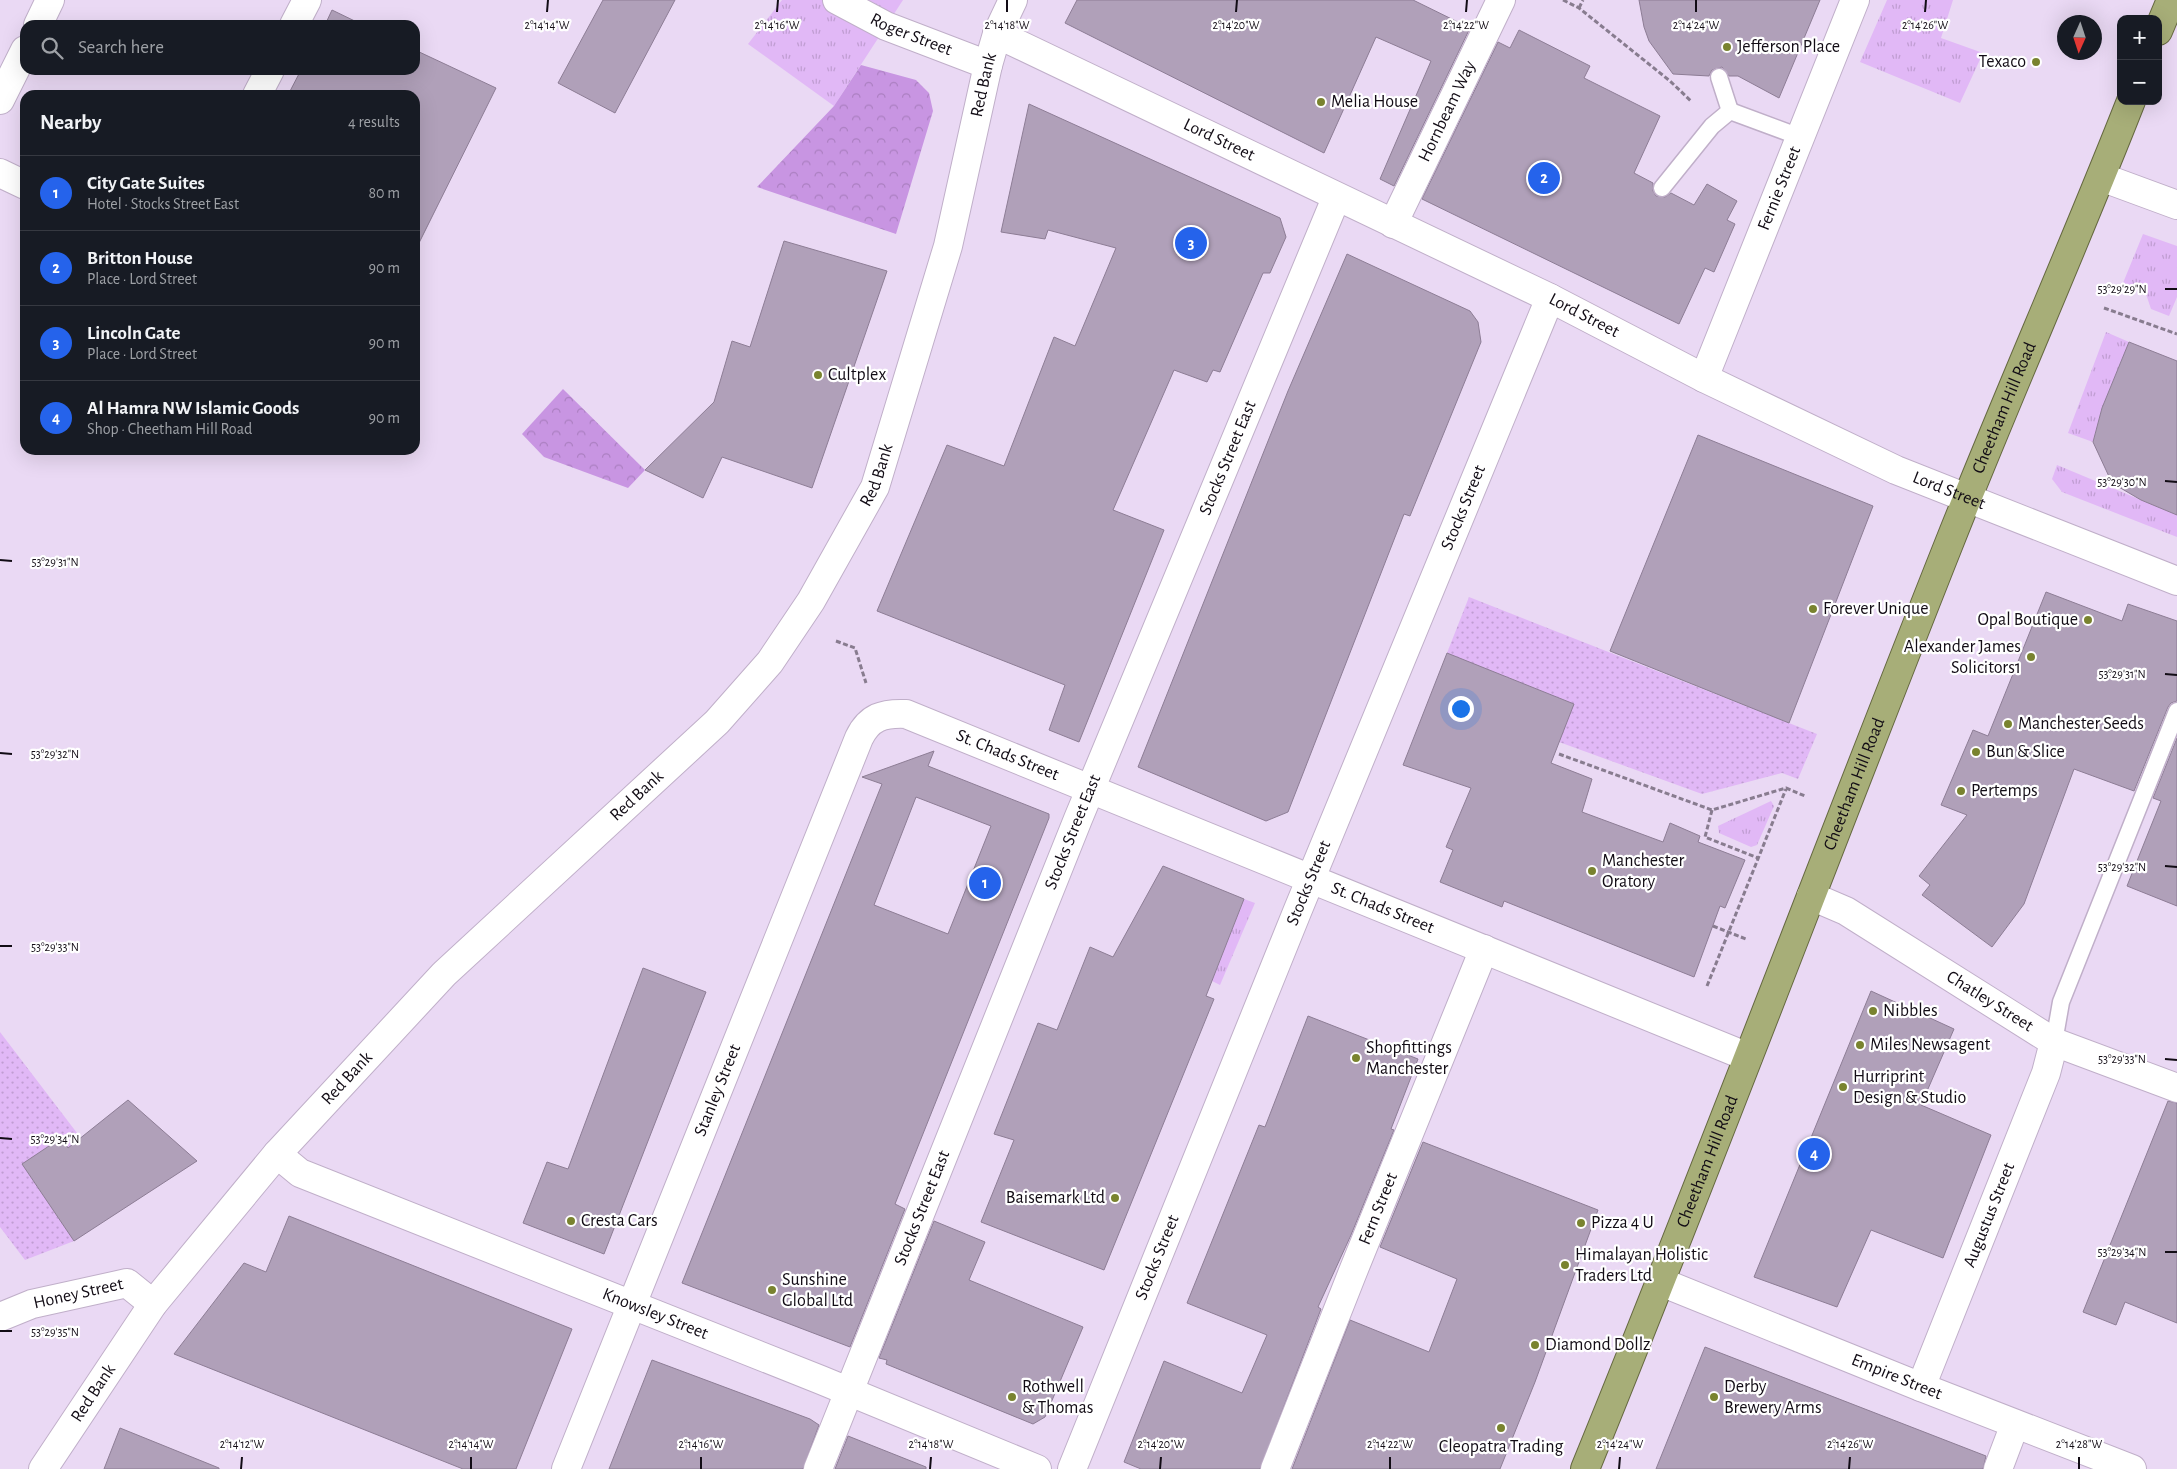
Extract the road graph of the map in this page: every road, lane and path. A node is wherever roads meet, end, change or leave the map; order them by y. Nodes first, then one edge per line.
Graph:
1 (50, 0) edge
2 (307, 0) edge
3 (837, 0) edge
4 (1013, 0) edge
5 (1501, 0) edge
6 (1563, 0) edge
7 (1583, 0) edge
8 (1855, 0) edge
9 (2170, 0) edge
10 (1579, 8) junction
11 (40, 20) edge
12 (297, 20) edge
13 (2162, 21) edge
14 (997, 34) junction
15 (20, 60) edge
16 (988, 65) junction
17 (267, 75) edge
18 (1719, 77) dead end
19 (260, 90) edge
20 (0, 100) edge
21 (2129, 105) edge
22 (1698, 108) dead end
23 (1730, 112) junction
24 (1800, 137) junction
25 (0, 174) edge
26 (2101, 177) junction
27 (20, 184) edge
28 (1662, 188) dead end
29 (1336, 198) junction
30 (2177, 204) edge
31 (1394, 224) junction
32 (1550, 298) junction
33 (2104, 308) dead end
34 (2177, 334) edge
35 (1704, 378) junction
36 (1969, 497) junction
37 (2177, 581) edge
38 (836, 641) dead end
39 (866, 684) dead end
40 (2177, 711) edge
41 (875, 718) joint
42 (1559, 754) dead end
43 (1786, 788) junction
44 (1092, 789) junction
45 (1805, 796) dead end
46 (1712, 810) junction
47 (1758, 858) junction
48 (1311, 880) junction
49 (1810, 896) junction
50 (1713, 926) dead end
51 (1729, 932) junction
52 (1746, 939) dead end
53 (1484, 948) junction
54 (1707, 986) dead end
55 (2054, 1042) junction
56 (1748, 1057) junction
57 (2177, 1087) edge
58 (277, 1154) junction
59 (1661, 1282) junction
60 (153, 1304) junction
61 (632, 1305) junction
62 (0, 1317) edge
63 (1921, 1387) junction
64 (848, 1392) junction
65 (2015, 1424) junction
66 (43, 1469) edge
67 (566, 1469) edge
68 (818, 1469) edge
69 (1038, 1469) edge
70 (1072, 1469) edge
71 (1276, 1469) edge
72 (1585, 1469) edge
73 (1998, 1469) edge
74 (2132, 1469) edge

1 - 11 street
2 - 12 street
3 - 16 street, Roger Street
4 - 14 street, Red Bank
5 - 31 street, Hornbeam Way
6 - 10 path
7 - 10 path
8 - 24 street, Fernie Street
9 - 13 highway
10 - 22 path
14 - 16 street, Red Bank
14 - 29 street, Lord Street
15 - 20 street
16 - 58 street, Red Bank
17 - 19 street
18 - 23 lane
21 - 26 highway, Cheetham Hill Road
23 - 24 lane
23 - 28 lane
24 - 35 street, Fernie Street
25 - 27 street
26 - 30 street
26 - 36 highway, Cheetham Hill Road
29 - 31 street, Lord Street
29 - 44 street, Stocks Street East
31 - 32 street, Lord Street
32 - 35 street, Lord Street
32 - 48 street, Stocks Street
33 - 34 path
35 - 36 street, Lord Street
36 - 37 street, Lord Street
36 - 49 highway, Cheetham Hill Road
38 - 39 path
40 - 55 lane
41 - 44 street, St. Chads Street
41 - 61 street, Stanley Street
42 - 46 path
43 - 45 path
43 - 46 path
43 - 47 path
44 - 48 street, St. Chads Street
44 - 64 street, Stocks Street East
46 - 47 path
47 - 51 path
48 - 53 street, St. Chads Street
48 - 70 street, Stocks Street
49 - 55 street, Chatley Street
49 - 56 highway, Cheetham Hill Road
50 - 51 path
51 - 52 path
51 - 54 path
53 - 56 street, St. Chads Street
53 - 71 street, Fern Street
55 - 57 street, Chatley Street
55 - 63 street, Augustus Street
56 - 59 highway, Cheetham Hill Road
58 - 60 street, Red Bank
58 - 61 street, Knowsley Street
59 - 63 street, Empire Street
59 - 72 highway, Cheetham Hill Road
60 - 62 street, Honey Street
60 - 66 street, Red Bank
61 - 64 street, Knowsley Street
61 - 67 street, Stanley Street
63 - 65 street, Empire Street
64 - 68 street, Stocks Street East
64 - 69 street, Knowsley Street
65 - 73 street
65 - 74 street, Empire Street

